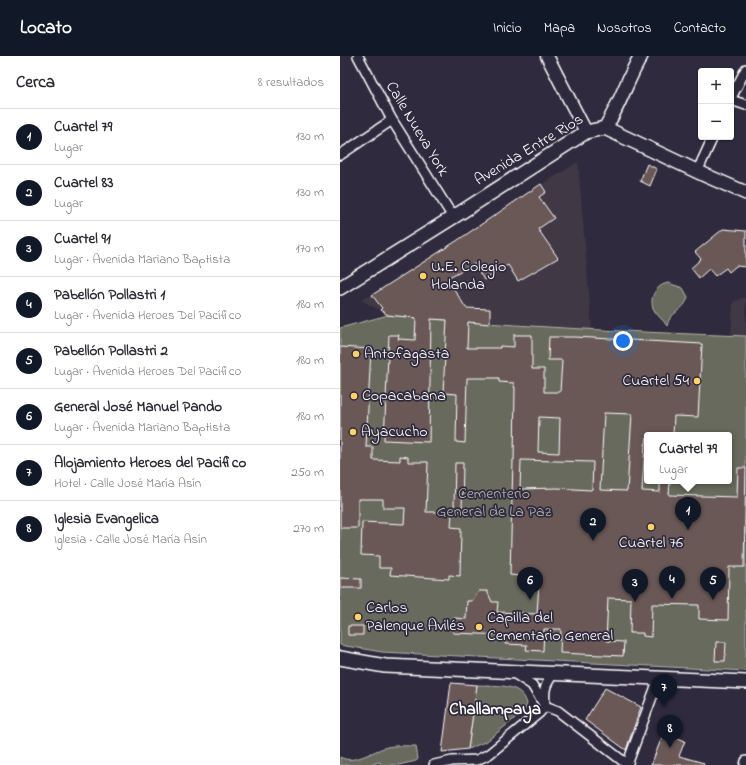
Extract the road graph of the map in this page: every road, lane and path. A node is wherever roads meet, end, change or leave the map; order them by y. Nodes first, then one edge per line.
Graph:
1 (358, 56) edge
2 (547, 56) edge
3 (641, 56) edge
4 (746, 69) edge
5 (734, 93) edge
6 (734, 100) edge
7 (746, 106) edge
8 (392, 120) junction
9 (605, 128) junction
10 (586, 132) junction
11 (712, 140) edge
12 (340, 155) edge
13 (697, 172) junction
14 (746, 193) edge
15 (453, 217) junction
16 (340, 288) edge
17 (340, 658) edge
18 (510, 671) junction
19 (553, 674) junction
20 (659, 678) junction
21 (746, 682) edge
22 (545, 706) junction
23 (746, 761) edge
24 (475, 763) edge
25 (434, 765) edge
26 (628, 765) edge
27 (745, 765) edge

1 - 8 street, Calle Nueva York
2 - 10 street
3 - 9 main road
4 - 5 street
6 - 7 street
8 - 12 street
8 - 15 street, Calle Nueva York
9 - 10 main road, Avenida Entre Rios
9 - 13 main road, Avenida Entre Rios
10 - 15 main road, Avenida Entre Rios
11 - 13 street
13 - 14 main road, Avenida Entre Rios
15 - 16 main road, Avenida Entre Rios
17 - 18 main road
18 - 19 main road
18 - 22 street
19 - 20 main road
19 - 22 street
20 - 21 main road
20 - 26 street
22 - 24 street
22 - 26 street
23 - 27 street
24 - 25 street

